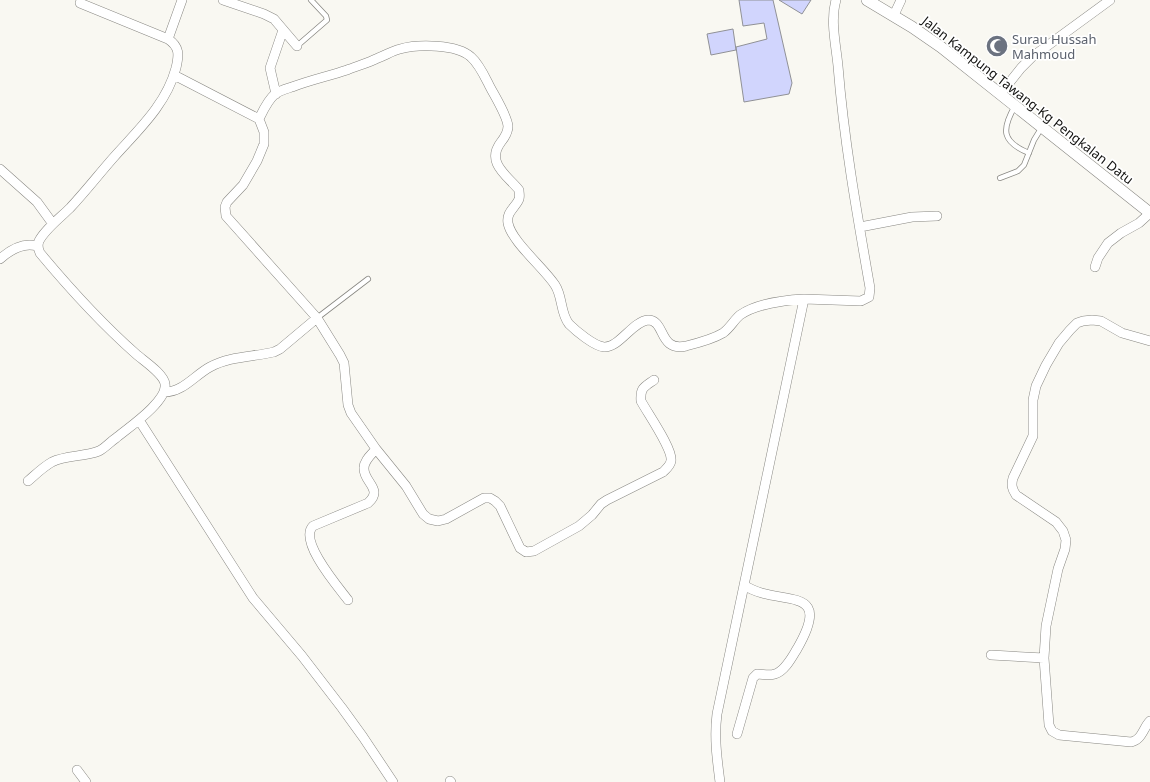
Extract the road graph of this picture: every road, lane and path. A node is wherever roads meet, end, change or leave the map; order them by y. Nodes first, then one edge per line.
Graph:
1 (182, 0) edge
2 (223, 0) edge
3 (310, 0) edge
4 (836, 0) edge
5 (867, 0) edge
6 (901, 0) edge
7 (1110, 0) edge
8 (80, 2) dead end
9 (894, 15) junction
10 (284, 30) junction
11 (168, 39) junction
12 (297, 46) joint
13 (174, 75) junction
14 (1001, 93) junction
15 (276, 94) junction
16 (1015, 106) junction
17 (259, 120) junction
18 (1042, 127) junction
19 (1029, 153) junction
20 (0, 169) edge
21 (1000, 178) dead end
22 (1150, 213) edge
23 (937, 216) dead end
24 (53, 224) junction
25 (860, 227) junction
26 (38, 246) junction
27 (0, 259) edge
28 (1095, 267) dead end
29 (368, 279) dead end
30 (804, 299) junction
31 (317, 318) junction
32 (1150, 341) edge
33 (654, 380) dead end
34 (164, 392) junction
35 (139, 420) junction
36 (376, 449) junction
37 (28, 482) dead end
38 (744, 585) junction
39 (348, 600) dead end
40 (991, 655) dead end
41 (1044, 658) junction
42 (1150, 721) edge
43 (737, 734) dead end
44 (77, 770) dead end
45 (86, 782) edge
46 (393, 782) edge
47 (720, 782) edge

1 - 11 street
2 - 10 street
3 - 12 lane
4 - 25 street
5 - 9 street, Jalan Kampung Tawang-Kg Pengkalan Datu
6 - 9 street
7 - 14 street
8 - 11 street
9 - 14 street, Jalan Kampung Tawang-Kg Pengkalan Datu
10 - 12 street
10 - 15 street
11 - 13 street
13 - 17 street
13 - 24 street
14 - 16 street, Jalan Kampung Tawang-Kg Pengkalan Datu
15 - 17 street
15 - 30 street
16 - 18 street, Jalan Kampung Tawang-Kg Pengkalan Datu
16 - 19 lane
17 - 31 street
18 - 19 lane
18 - 22 street, Jalan Kampung Tawang-Kg Pengkalan Datu
19 - 21 lane
20 - 24 street
22 - 28 street
23 - 25 street
24 - 26 street
25 - 30 street
26 - 27 street
26 - 34 street
29 - 31 lane
30 - 38 street
31 - 34 street
31 - 36 street
32 - 41 street
33 - 36 street
34 - 35 street
35 - 37 street
35 - 46 street
36 - 39 street
38 - 43 street
38 - 47 street
40 - 41 street
41 - 42 street
44 - 45 street

